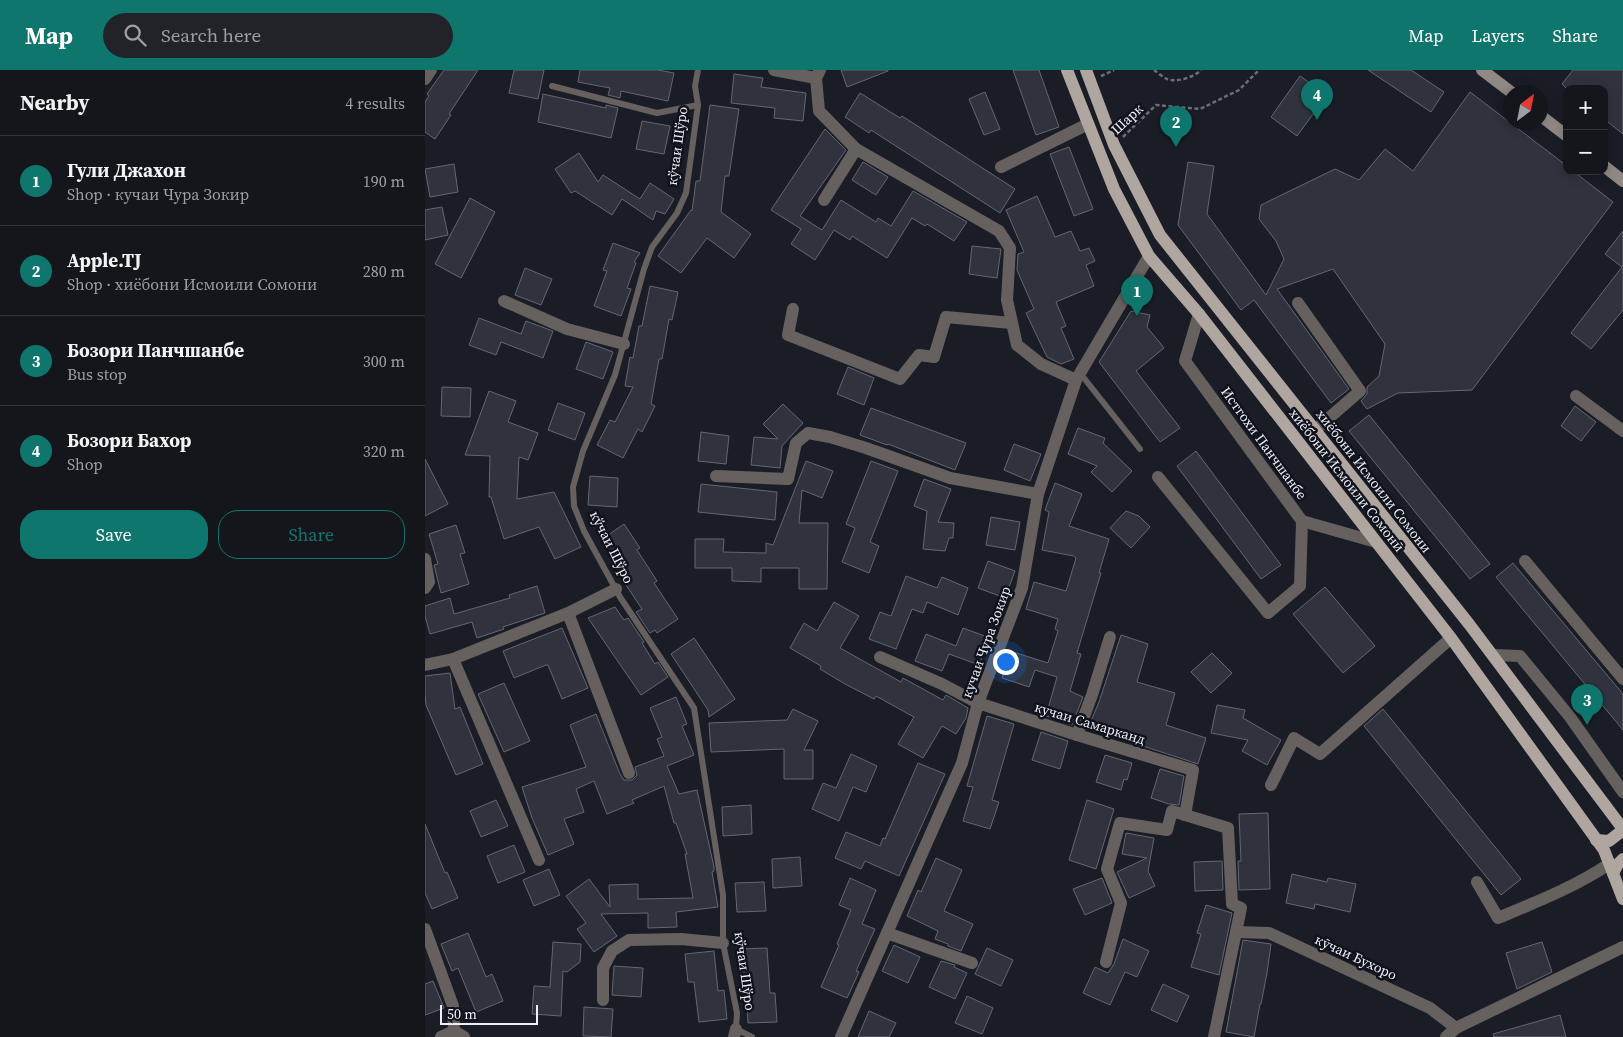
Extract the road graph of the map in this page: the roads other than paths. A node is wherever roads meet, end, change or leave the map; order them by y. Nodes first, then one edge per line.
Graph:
1 (431, 70) edge
2 (698, 70) edge
3 (774, 70) edge
4 (1067, 70) edge
5 (1086, 70) edge
6 (1483, 70) edge
7 (818, 74) edge
8 (425, 79) edge
9 (552, 86) dead end
10 (1503, 86) edge
11 (698, 105) junction
12 (1548, 121) edge
13 (1088, 124) junction
14 (1563, 133) edge
15 (856, 149) junction
16 (1001, 167) dead end
17 (1608, 169) edge
18 (1623, 180) edge
19 (824, 200) dead end
20 (1149, 256) junction
21 (505, 301) dead end
22 (1298, 303) dead end
23 (793, 309) dead end
24 (1199, 314) junction
25 (1011, 323) junction
26 (624, 344) junction
27 (1078, 376) junction
28 (1576, 396) dead end
29 (1315, 430) junction
30 (1623, 431) edge
31 (1140, 449) dead end
32 (716, 476) dead end
33 (1158, 477) dead end
34 (1038, 494) junction
35 (1302, 521) junction
36 (1376, 542) junction
37 (425, 559) edge
38 (1525, 560) dead end
39 (425, 588) edge
40 (616, 589) junction
41 (568, 613) junction
42 (1111, 637) dead end
43 (1451, 638) junction
44 (1493, 656) junction
45 (880, 657) dead end
46 (453, 659) junction
47 (425, 665) edge
48 (1623, 679) edge
49 (978, 703) junction
50 (1077, 735) junction
51 (629, 773) dead end
52 (1271, 785) dead end
53 (1623, 792) edge
54 (1185, 814) junction
55 (1623, 829) edge
56 (1596, 840) junction
57 (1623, 859) edge
58 (539, 860) dead end
59 (1611, 868) junction
60 (1477, 882) dead end
61 (1623, 899) edge
62 (425, 929) edge
63 (1236, 932) junction
64 (887, 934) junction
65 (723, 943) junction
66 (1623, 947) edge
67 (1106, 962) dead end
68 (972, 963) dead end
69 (603, 1000) dead end
70 (1456, 1028) junction
71 (735, 1033) edge
72 (459, 1034) edge
73 (441, 1037) edge
74 (752, 1037) edge
75 (841, 1037) edge
76 (1214, 1037) edge
77 (1446, 1037) edge

1 - 8 street
2 - 11 lane, кўчаи Шўро
3 - 7 street
4 - 13 main road, хиёбони Исмоили Сомонӣ
5 - 29 main road, хиёбони Исмоили Сомони
6 - 10 main road
7 - 15 street
9 - 11 lane
11 - 26 lane, кўчаи Шўро
12 - 14 main road
13 - 16 street
13 - 20 main road, хиёбони Исмоили Сомонӣ
15 - 19 street
15 - 25 street
17 - 18 main road
20 - 24 main road, хиёбони Исмоили Сомонӣ
20 - 27 street, кучаи Чура Зокир
21 - 26 street
22 - 29 street
23 - 25 street
24 - 35 street, Истгохи Панчшанбе
24 - 36 main road, хиёбони Исмоили Сомонӣ
25 - 27 street
26 - 40 lane, кўчаи Шўро
27 - 31 lane
27 - 34 street, кучаи Чура Зокир
28 - 30 street
29 - 44 main road, хиёбони Исмоили Сомони
32 - 34 street
33 - 35 street
34 - 49 street, кучаи Чура Зокир
35 - 36 street, Истгохи Панчшанбе
36 - 43 main road, хиёбони Исмоили Сомонӣ
37 - 39 street
38 - 48 street
40 - 41 street
40 - 65 lane, кўчаи Шўро
41 - 46 street
41 - 51 street
42 - 50 street
43 - 52 street
43 - 56 main road, хиёбони Исмоили Сомонӣ
44 - 53 street
44 - 55 main road, хиёбони Исмоили Сомони
45 - 49 street, кучаи Самарканд
46 - 47 street
46 - 58 street
49 - 50 street, кучаи Самарканд
49 - 64 street, кучаи Чура Зокир
50 - 54 street, кучаи Самарканд
54 - 63 street
54 - 67 street
55 - 56 main road
56 - 59 main road, хиёбони Исмоили Сомонӣ
57 - 59 main road
59 - 60 street
59 - 61 main road, хиёбони Исмоили Сомонӣ
62 - 72 street
63 - 70 street, кӯчаи Бухоро
63 - 76 street
64 - 68 street
64 - 75 street, кучаи Чура Зокир
65 - 69 street
65 - 71 lane, кўчаи Шўро
66 - 70 street
70 - 77 street
71 - 74 lane
72 - 73 street

